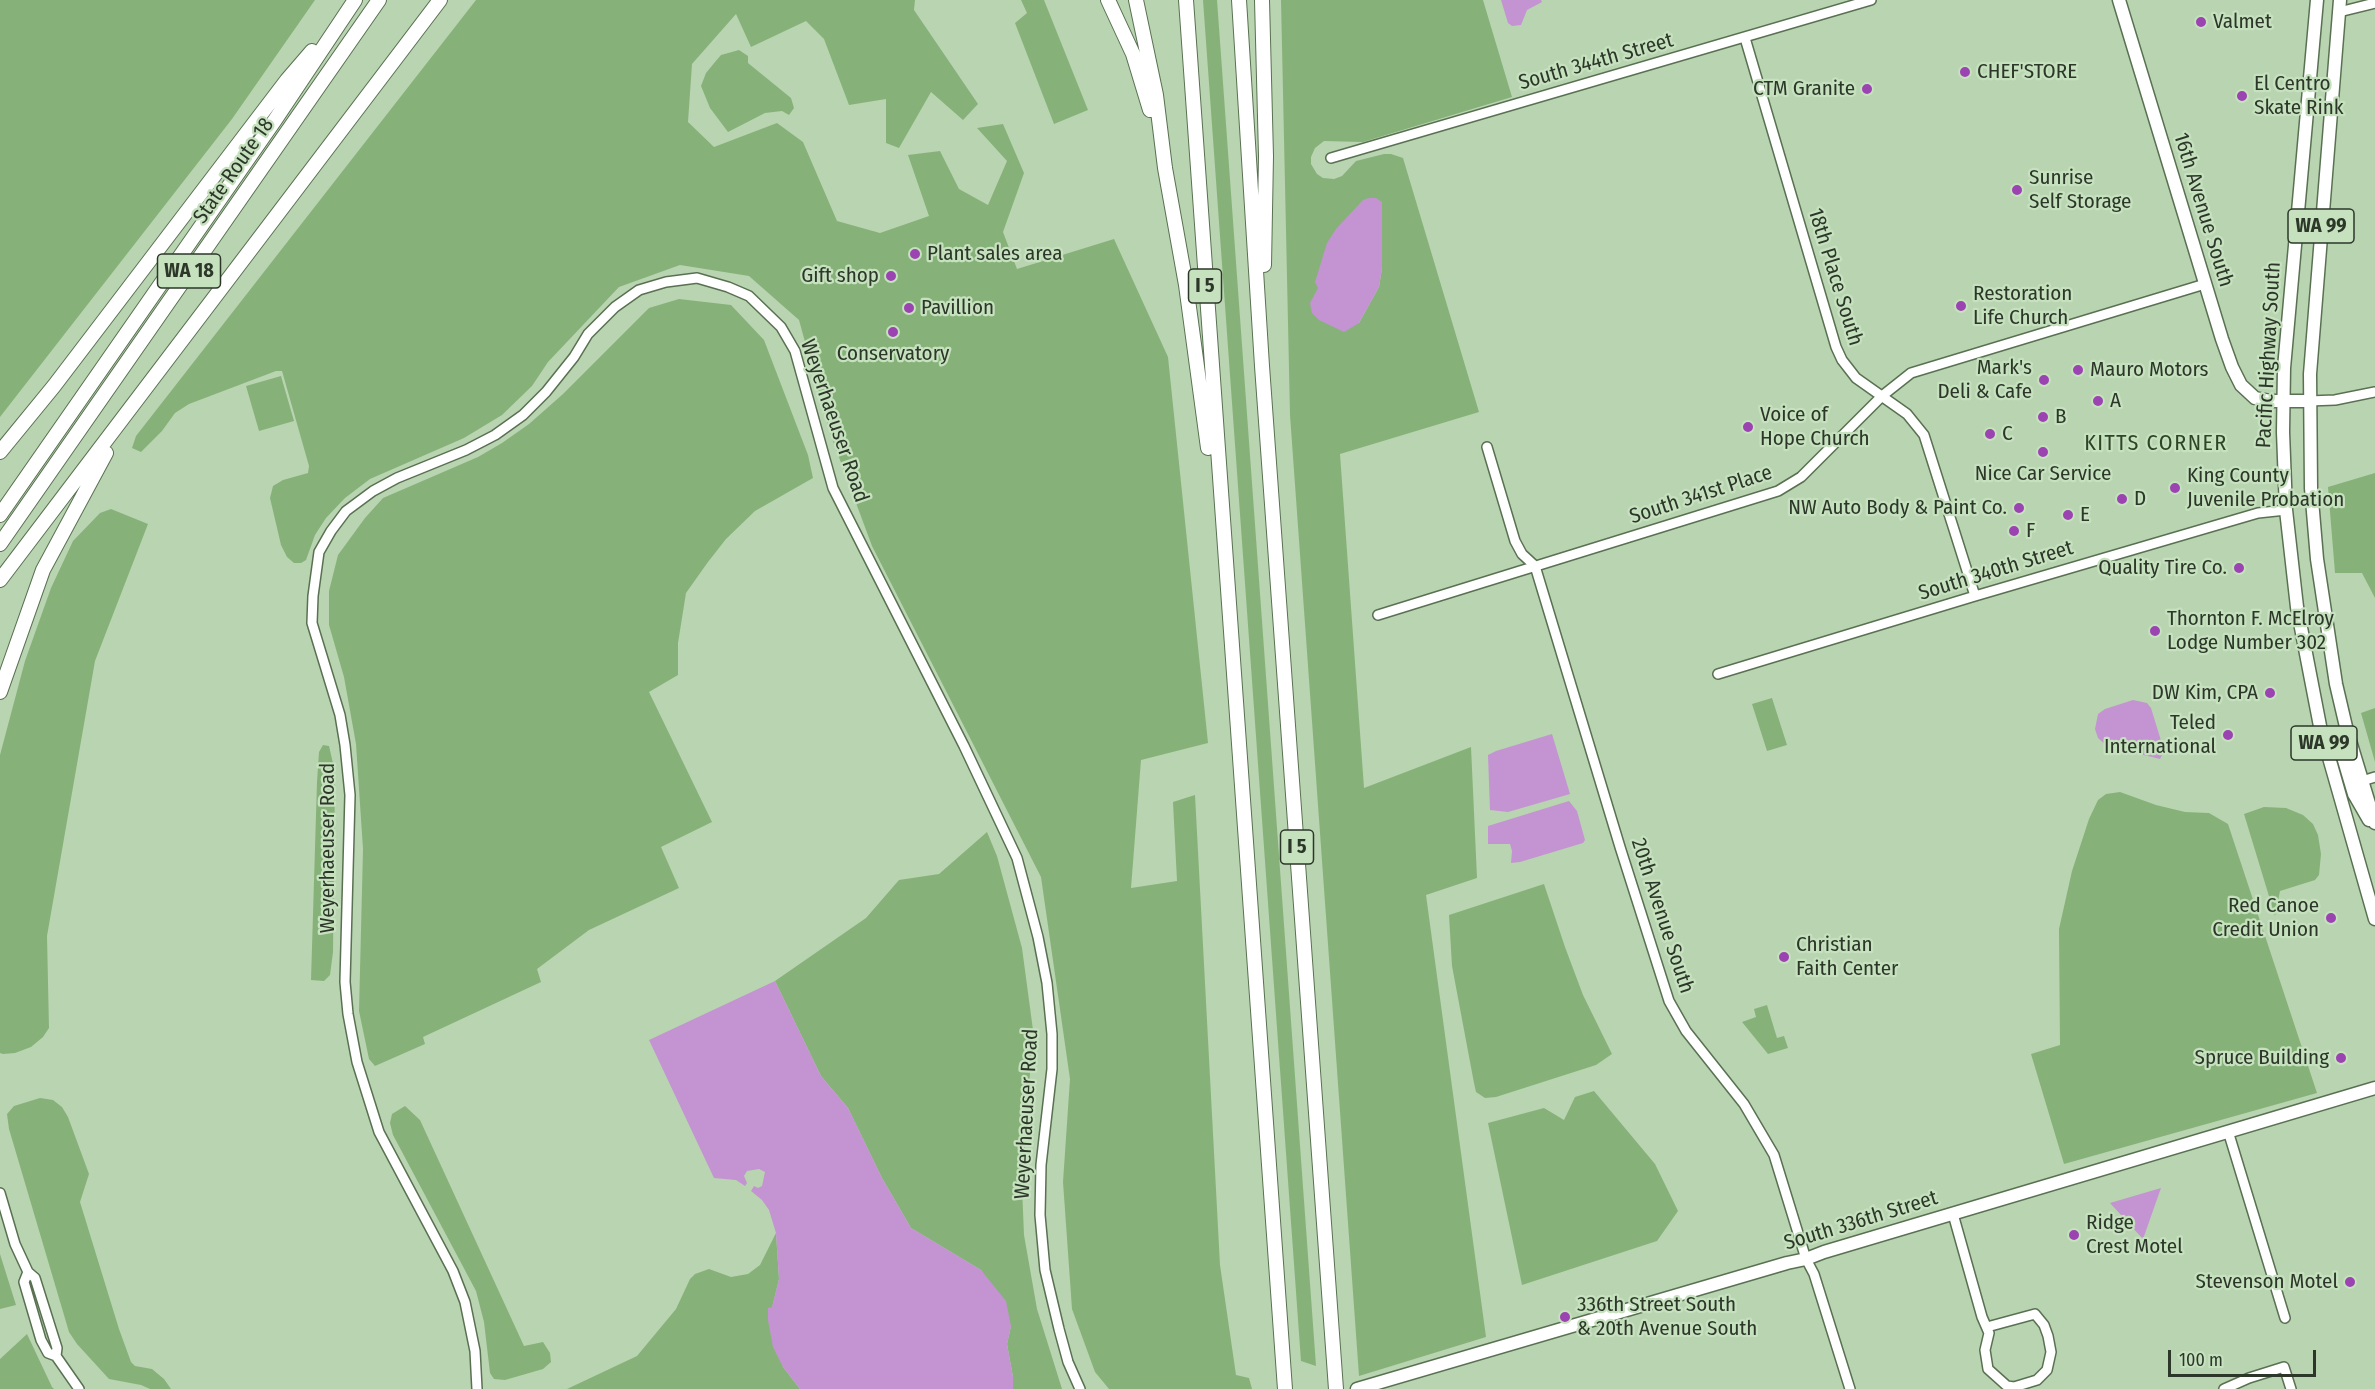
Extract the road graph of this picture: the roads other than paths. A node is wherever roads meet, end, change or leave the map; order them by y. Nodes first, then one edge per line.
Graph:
1 (355, 0) edge
2 (379, 0) edge
3 (440, 0) edge
4 (1108, 0) edge
5 (1136, 0) edge
6 (1186, 0) edge
7 (1239, 0) edge
8 (1262, 0) edge
9 (1871, 0) edge
10 (2119, 0) edge
11 (2317, 0) edge
12 (2375, 3) edge
13 (2340, 6) edge
14 (1745, 38) junction
15 (1331, 158) dead end
16 (1165, 168) junction
17 (2205, 284) junction
18 (1262, 366) junction
19 (2375, 392) edge
20 (1882, 396) junction
21 (2309, 401) junction
22 (2283, 402) junction
23 (126, 417) junction
24 (1487, 447) dead end
25 (0, 452) edge
26 (2286, 510) junction
27 (0, 515) edge
28 (0, 544) edge
29 (1535, 566) junction
30 (1225, 571) junction
31 (0, 580) edge
32 (1975, 596) junction
33 (1378, 615) dead end
34 (1718, 674) dead end
35 (0, 692) edge
36 (2325, 749) junction
37 (2375, 777) edge
38 (2362, 781) junction
39 (2375, 823) edge
40 (2375, 831) edge
41 (2375, 919) edge
42 (2375, 1088) edge
43 (2228, 1131) junction
44 (0, 1193) edge
45 (1953, 1214) junction
46 (1806, 1259) junction
47 (2285, 1318) dead end
48 (1987, 1327) junction
49 (68, 1374) junction
50 (79, 1389) edge
51 (89, 1389) edge
52 (477, 1389) edge
53 (1080, 1389) edge
54 (1285, 1389) edge
55 (1336, 1389) edge
56 (1357, 1389) edge
57 (1850, 1389) edge
58 (2224, 1389) edge
59 (2291, 1389) edge

1 - 25 highway
1 - 27 highway, State Route 18 / WA 18
2 - 28 highway, State Route 18 / WA 18
3 - 23 highway
4 - 16 highway
5 - 16 highway
6 - 30 highway, I 5
7 - 18 highway, I 5
8 - 18 highway
9 - 14 street, South 344th Street
10 - 17 main road, 16th Avenue South
11 - 22 main road, Pacific Highway South / WA 99
12 - 13 street
13 - 21 main road, Pacific Highway South / WA 99
14 - 15 street, South 344th Street
14 - 20 street, 18th Place South
16 - 30 highway
17 - 20 street, South 341st Place
17 - 22 main road, 16th Avenue South
18 - 55 highway, I 5
19 - 21 street
20 - 29 street, South 341st Place
20 - 32 street, 18th Place South
21 - 22 main road, 16th Avenue South
21 - 38 main road, Pacific Highway South / WA 99
22 - 26 main road, Pacific Highway South / WA 99
23 - 31 highway
23 - 35 highway
24 - 29 street
26 - 32 street, South 340th Street
26 - 36 main road, Pacific Highway South / WA 99
29 - 33 street, South 341st Place
29 - 46 street, 20th Avenue South
30 - 54 highway, I 5
32 - 34 street, South 340th Street
36 - 40 main road
36 - 41 main road, Pacific Highway South / WA 99
37 - 38 street
38 - 39 main road, Pacific Highway South / WA 99
42 - 43 main road, South 336th Street
43 - 45 main road, South 336th Street
43 - 47 street
44 - 49 street
45 - 46 main road, South 336th Street
45 - 48 street
46 - 56 main road, South 336th Street
46 - 57 street, 20th Avenue South
48 - 48 street
49 - 50 street
49 - 51 street
52 - 53 street, Weyerhaeuser Road
58 - 59 street

